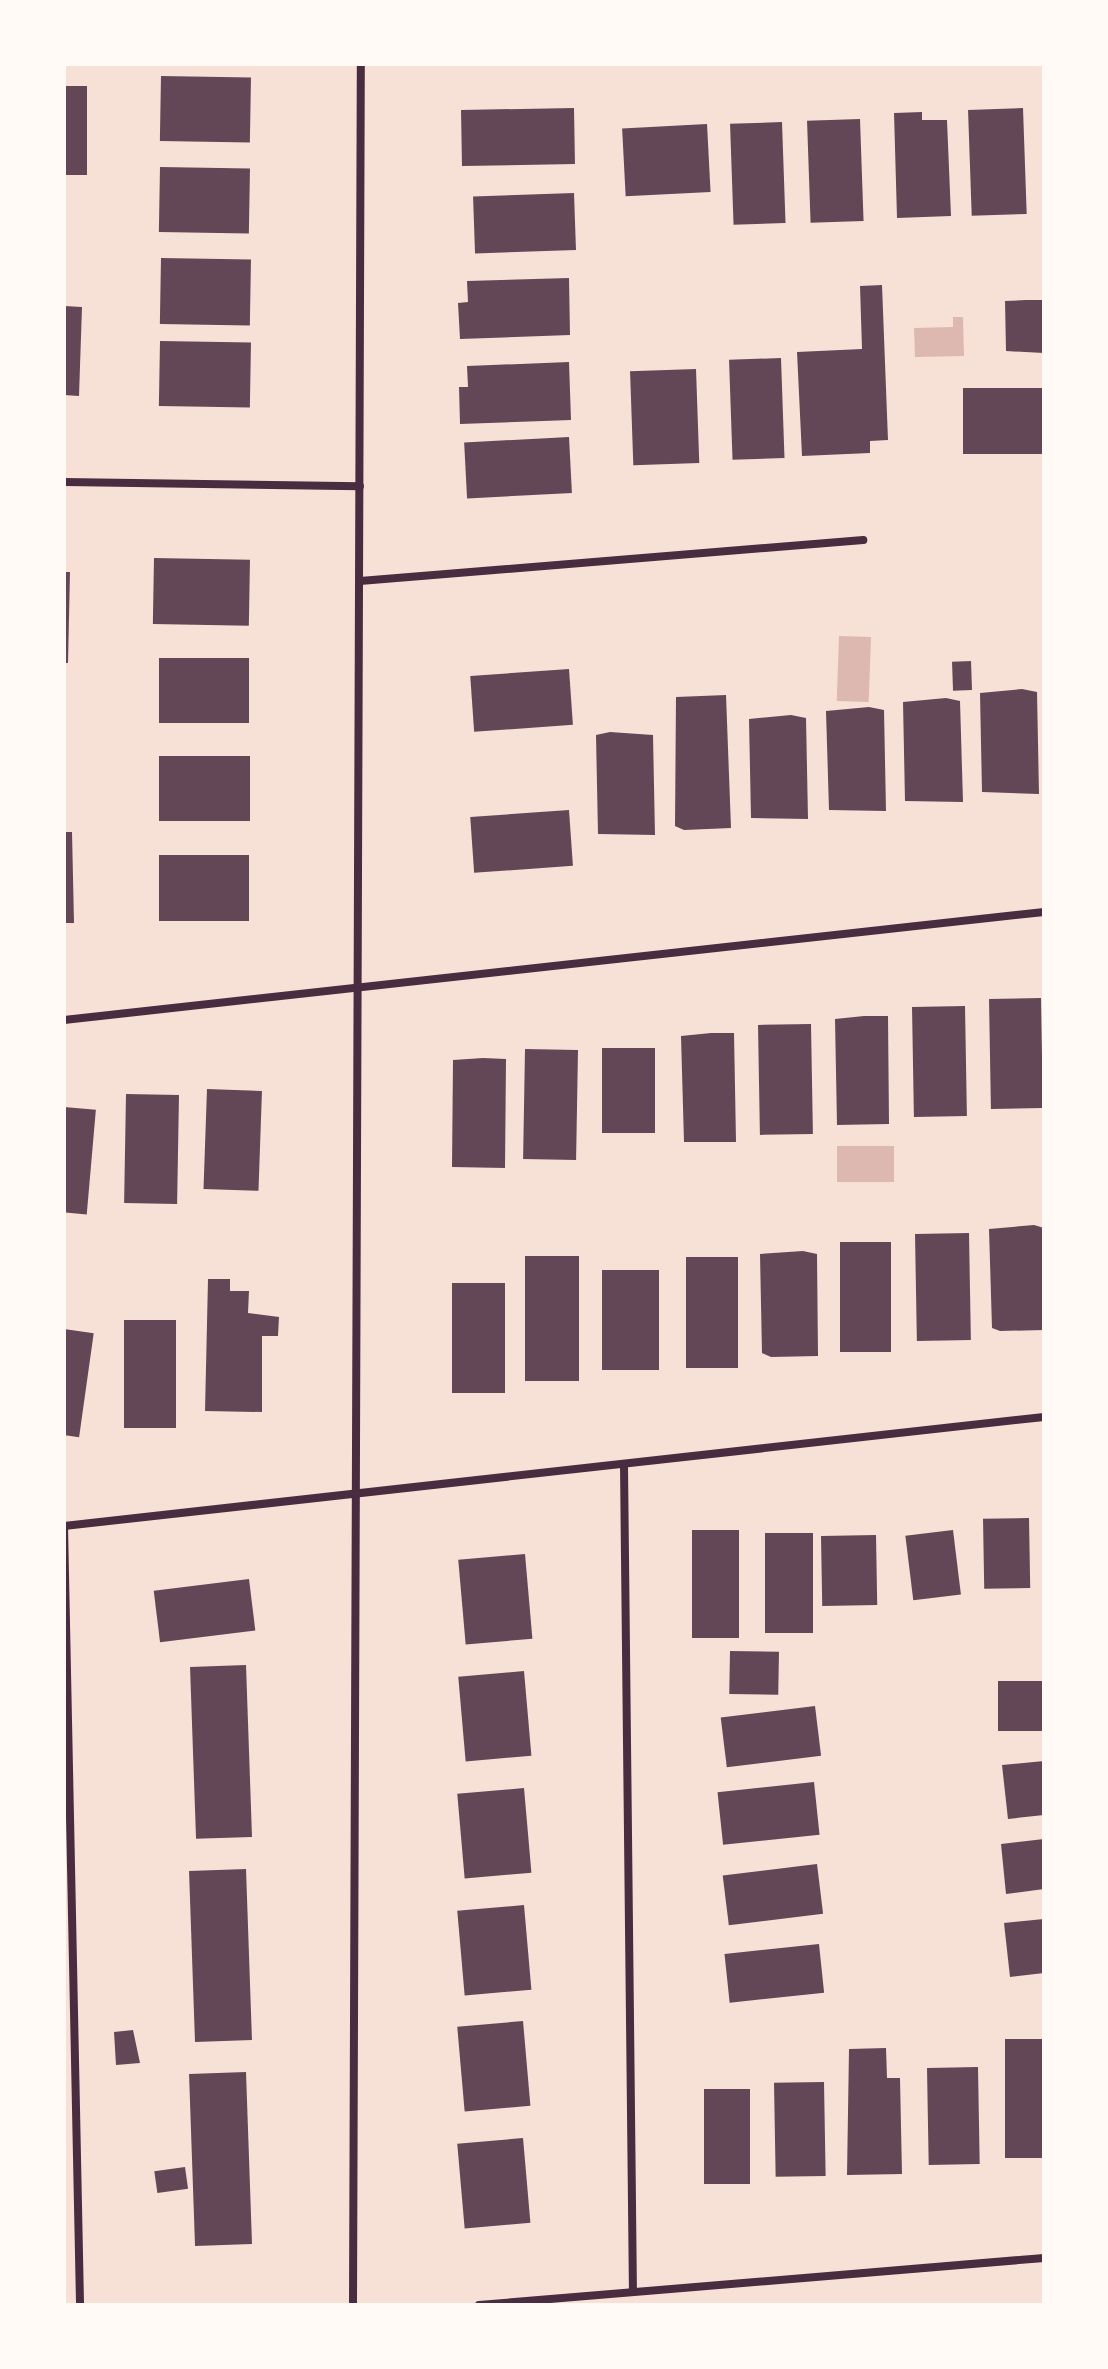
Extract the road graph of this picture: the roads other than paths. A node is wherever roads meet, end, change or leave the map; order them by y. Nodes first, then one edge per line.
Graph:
1 (361, 64) edge
2 (64, 482) edge
3 (360, 486) junction
4 (863, 540) dead end
5 (360, 581) junction
6 (1044, 912) edge
7 (357, 988) junction
8 (64, 1020) edge
9 (1044, 1417) edge
10 (624, 1465) junction
11 (357, 1491) junction
12 (64, 1526) edge
13 (1044, 2258) edge
14 (633, 2291) junction
15 (80, 2305) edge
16 (353, 2305) edge
17 (479, 2305) edge

1 - 3 street
2 - 3 street
3 - 5 street
4 - 5 street
5 - 7 street
6 - 7 street
7 - 8 street
7 - 11 street
9 - 10 street
10 - 11 street
10 - 14 street
11 - 12 street
11 - 16 street
12 - 15 street
13 - 14 street
14 - 17 street

